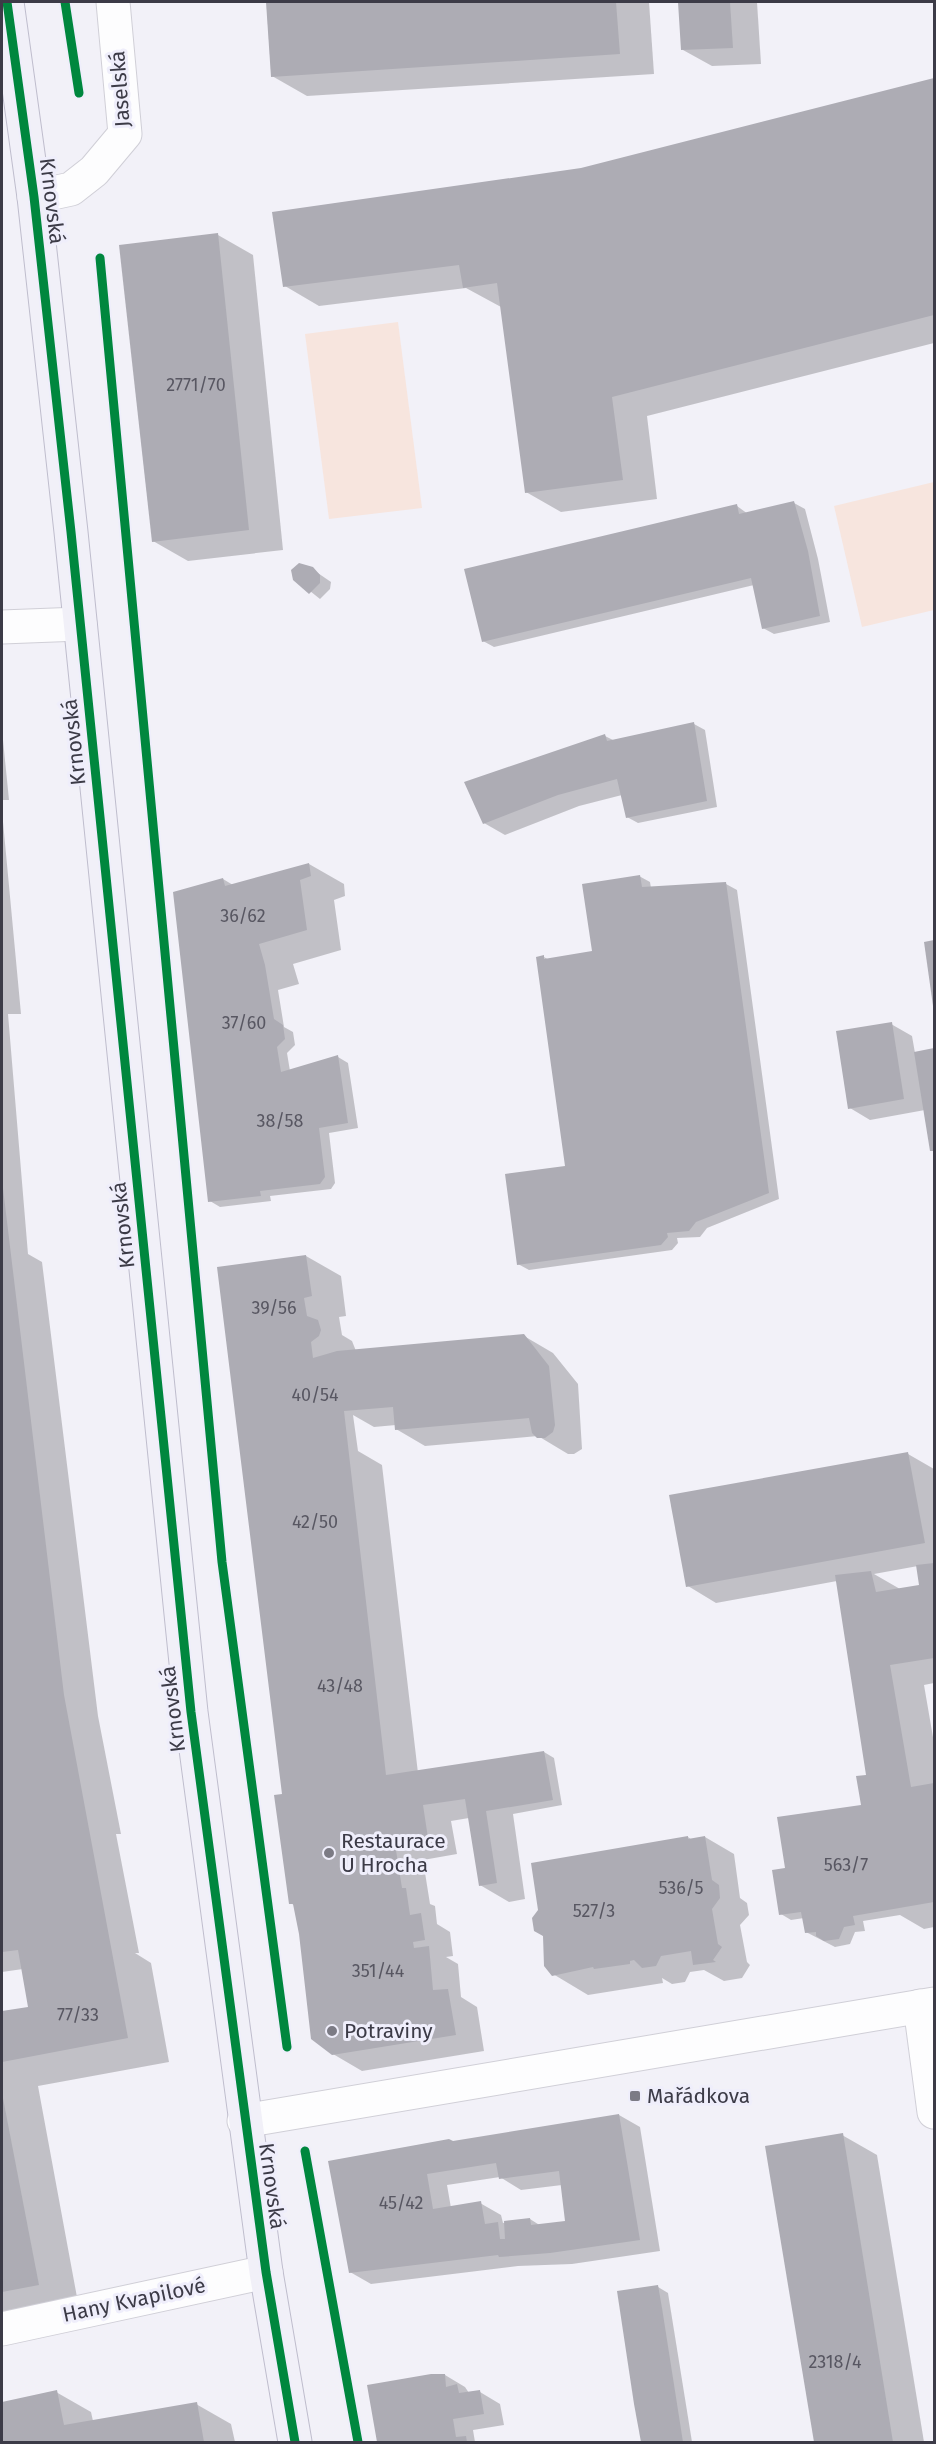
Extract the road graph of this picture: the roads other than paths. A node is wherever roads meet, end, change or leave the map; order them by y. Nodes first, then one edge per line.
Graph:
1 (6, 2) edge
2 (113, 2) edge
3 (34, 197) junction
4 (80, 624) junction
5 (2, 627) edge
6 (927, 2005) edge
7 (934, 2112) edge
8 (244, 2121) junction
9 (266, 2272) junction
10 (2, 2329) edge
11 (295, 2442) edge

1 - 3 main road, Krnovská
2 - 3 street, Jaselská
3 - 4 main road, Krnovská
4 - 5 street
4 - 8 main road, Krnovská
6 - 7 street
6 - 8 street
8 - 9 main road, Krnovská
9 - 10 street, Hany Kvapilové
9 - 11 main road, Krnovská

